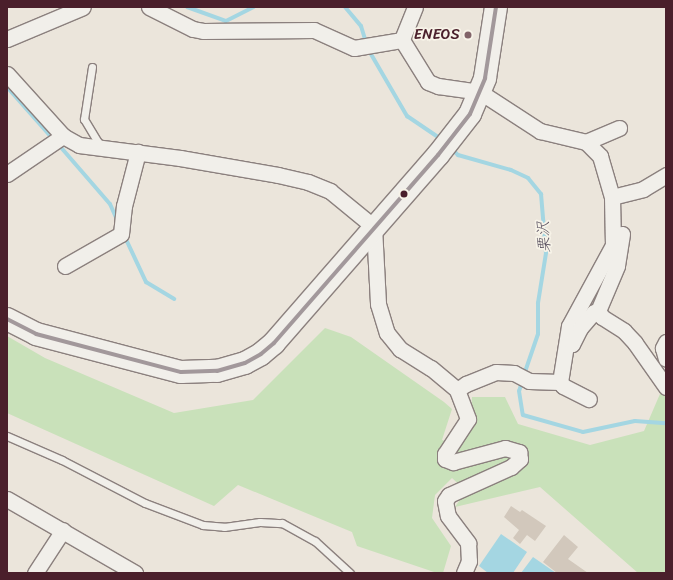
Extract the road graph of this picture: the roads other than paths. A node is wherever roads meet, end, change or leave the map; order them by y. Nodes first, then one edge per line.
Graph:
1 (83, 7) edge
2 (149, 7) edge
3 (415, 7) edge
4 (496, 7) edge
5 (7, 39) edge
6 (402, 40) junction
7 (92, 68) dead end
8 (7, 74) edge
9 (480, 92) junction
10 (620, 128) dead end
11 (63, 136) junction
12 (586, 142) junction
13 (98, 148) junction
14 (138, 152) junction
15 (7, 174) edge
16 (666, 175) edge
17 (612, 201) junction
18 (374, 227) junction
19 (65, 266) dead end
20 (598, 311) junction
21 (7, 319) edge
22 (666, 342) edge
23 (566, 345) junction
24 (666, 359) edge
25 (560, 382) junction
26 (666, 387) edge
27 (457, 390) junction
28 (589, 399) dead end
29 (7, 436) edge
30 (7, 499) edge
31 (63, 530) junction
32 (35, 573) edge
33 (135, 573) edge
34 (350, 573) edge
35 (464, 573) edge

1 - 5 street
2 - 6 street
3 - 6 street
4 - 9 main road
6 - 9 street
7 - 13 lane
8 - 11 street
9 - 12 street
9 - 18 main road
10 - 12 street
11 - 13 street
11 - 15 street
12 - 17 street
13 - 14 street
14 - 18 street
14 - 19 street
16 - 17 street
17 - 20 street
17 - 23 street
18 - 21 main road
18 - 27 street
20 - 23 street
20 - 26 street
22 - 24 street
23 - 25 street
25 - 27 street
25 - 28 street
27 - 35 street
29 - 34 lane
30 - 31 street
31 - 32 street
31 - 33 street

